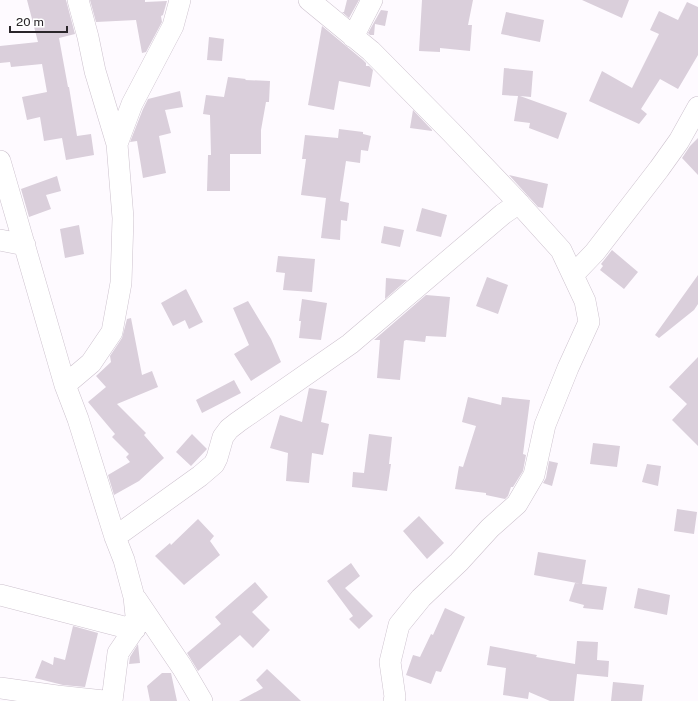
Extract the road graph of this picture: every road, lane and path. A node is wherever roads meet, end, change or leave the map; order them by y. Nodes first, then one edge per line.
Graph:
1 (78, 0) edge
2 (180, 0) edge
3 (309, 0) edge
4 (372, 0) edge
5 (353, 37) junction
6 (698, 107) edge
7 (117, 144) junction
8 (0, 161) edge
9 (519, 203) junction
10 (0, 240) edge
11 (25, 245) junction
12 (573, 275) junction
13 (65, 385) junction
14 (115, 538) junction
15 (0, 595) edge
16 (134, 597) junction
17 (135, 629) junction
18 (0, 688) edge
19 (57, 699) edge
20 (104, 701) edge
21 (112, 701) edge
22 (202, 701) edge
23 (394, 701) edge

1 - 7 street
2 - 7 street
3 - 5 street
4 - 5 street
5 - 9 street
6 - 12 street
7 - 13 street
8 - 11 street
9 - 12 street
9 - 14 street
10 - 11 street
11 - 13 street
12 - 23 street
13 - 14 street
14 - 16 street
15 - 17 street
16 - 17 street
16 - 22 street
17 - 21 street
18 - 19 street
19 - 20 street

